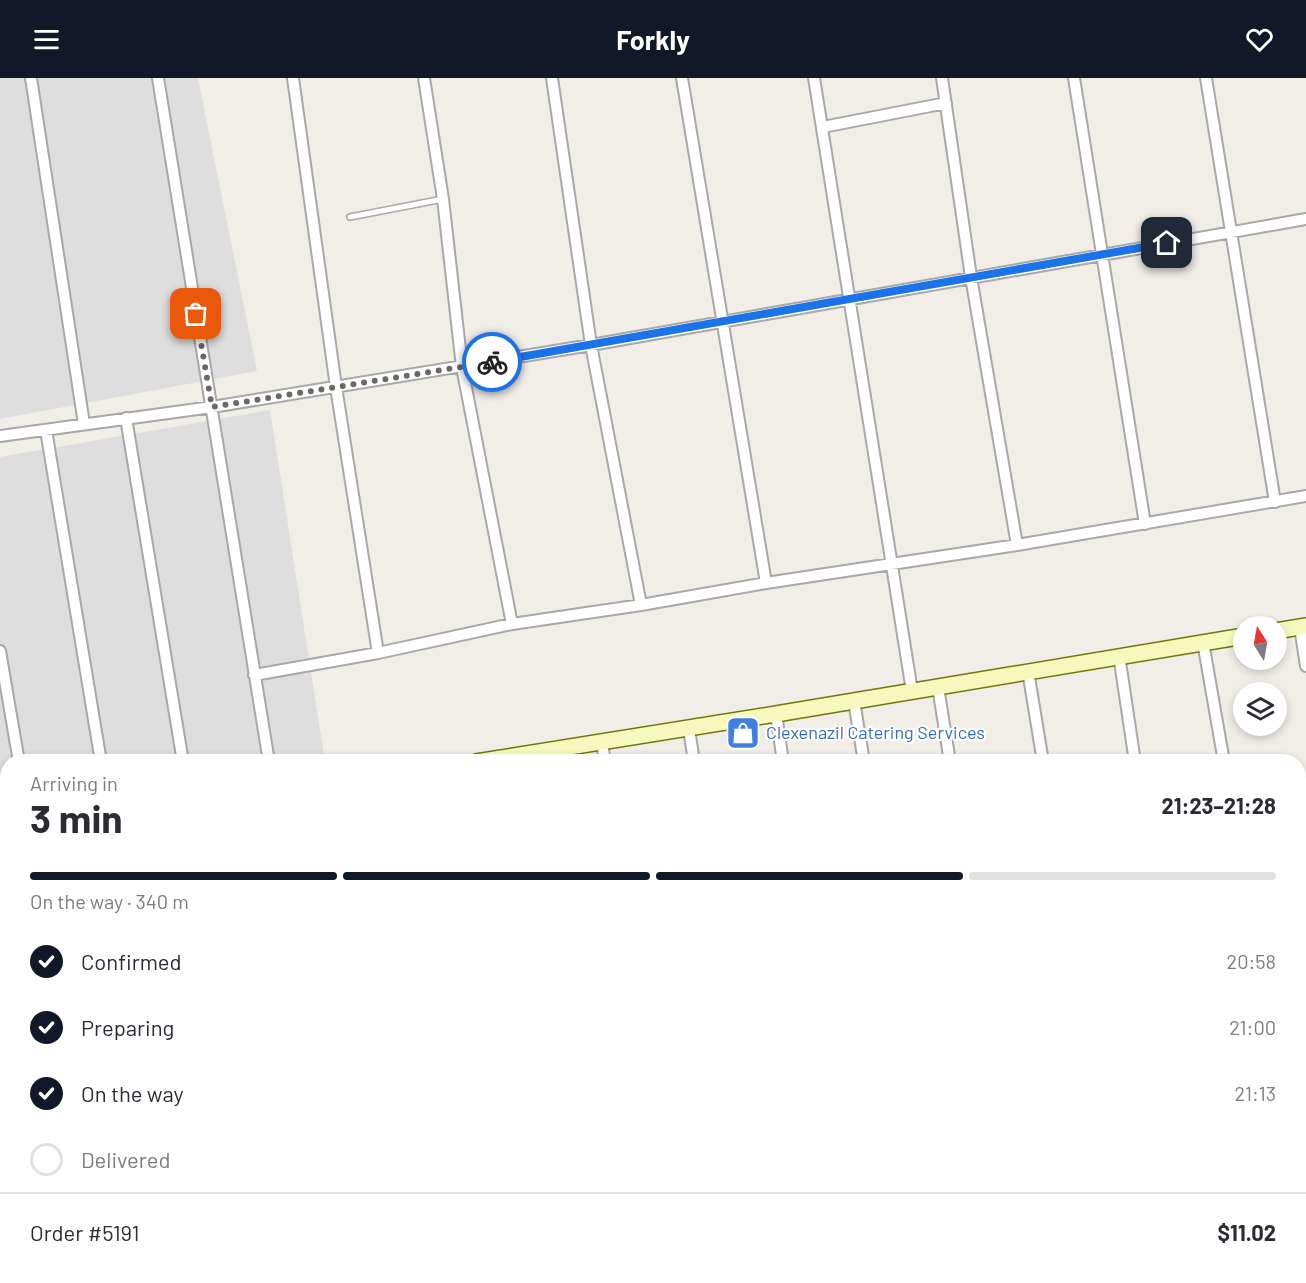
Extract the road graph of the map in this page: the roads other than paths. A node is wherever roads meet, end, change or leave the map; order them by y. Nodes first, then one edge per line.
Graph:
1 (31, 78) edge
2 (158, 78) edge
3 (293, 78) edge
4 (424, 78) edge
5 (552, 78) edge
6 (682, 78) edge
7 (814, 78) edge
8 (942, 78) edge
9 (1074, 78) edge
10 (1206, 78) edge
11 (946, 103) junction
12 (823, 127) junction
13 (443, 199) junction
14 (350, 217) dead end
15 (1306, 219) edge
16 (1232, 231) junction
17 (1103, 254) junction
18 (971, 277) junction
19 (850, 299) junction
20 (722, 322) junction
21 (591, 345) junction
22 (462, 367) junction
23 (336, 387) junction
24 (212, 407) junction
25 (126, 418) junction
26 (84, 424) junction
27 (46, 430) junction
28 (0, 436) edge
29 (1306, 496) edge
30 (1275, 502) junction
31 (1145, 524) junction
32 (1017, 544) junction
33 (891, 564) junction
34 (766, 583) junction
35 (640, 605) junction
36 (512, 624) junction
37 (1303, 626) edge
38 (1287, 629) edge
39 (1233, 638) edge
40 (1203, 642) junction
41 (0, 651) edge
42 (378, 653) junction
43 (1119, 655) junction
44 (1306, 666) edge
45 (1028, 671) junction
46 (254, 675) junction
47 (938, 687) junction
48 (912, 691) junction
49 (854, 701) junction
50 (776, 714) junction
51 (689, 729) junction
52 (602, 743) junction
53 (18, 754) edge
54 (100, 754) edge
55 (182, 754) edge
56 (268, 754) edge
57 (546, 754) edge
58 (604, 754) edge
59 (693, 754) edge
60 (782, 754) edge
61 (863, 754) edge
62 (949, 754) edge
63 (1042, 754) edge
64 (1134, 754) edge
65 (1223, 754) edge

1 - 26 street
2 - 24 street
3 - 23 street
4 - 13 street
5 - 21 street
6 - 20 street
7 - 12 street
8 - 11 street
9 - 17 street
10 - 16 street
11 - 12 street
11 - 18 street
12 - 19 street
13 - 14 lane
13 - 22 street
15 - 16 street
16 - 17 street
16 - 30 street
17 - 18 street
17 - 31 street
18 - 19 street
18 - 32 street
19 - 20 street
19 - 33 street
20 - 21 street
20 - 34 street
21 - 22 street
21 - 35 street
22 - 23 street
22 - 36 street
23 - 24 street
23 - 42 street
24 - 25 street
24 - 46 street
25 - 26 street
25 - 55 street
26 - 27 street
27 - 28 street
27 - 54 street
29 - 30 street
30 - 31 street
31 - 32 street
32 - 33 street
33 - 34 street
33 - 48 street
34 - 35 street
35 - 36 street
36 - 42 street
37 - 38 street
37 - 44 street
39 - 40 street
40 - 43 street
40 - 65 street
41 - 53 street
42 - 46 street
43 - 45 street
43 - 64 street
45 - 47 street
45 - 63 street
46 - 56 street
47 - 48 street
47 - 62 street
48 - 49 street
49 - 50 street
49 - 61 street
50 - 51 street
50 - 60 street
51 - 52 street
51 - 59 street
52 - 57 street
52 - 58 street

